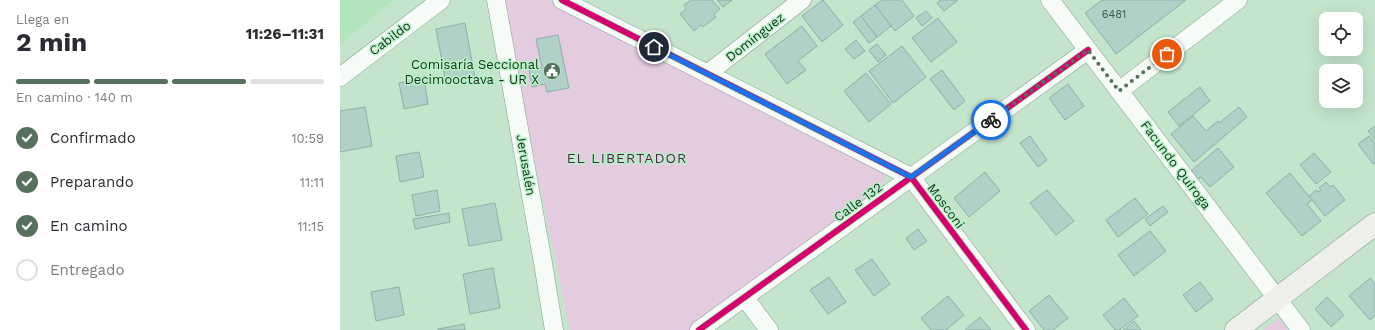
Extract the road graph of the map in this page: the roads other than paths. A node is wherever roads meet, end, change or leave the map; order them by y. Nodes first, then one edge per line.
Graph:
1 (441, 0) edge
2 (496, 0) edge
3 (562, 0) edge
4 (802, 0) edge
5 (1050, 0) edge
6 (1238, 0) edge
7 (1088, 50) junction
8 (707, 74) junction
9 (340, 77) edge
10 (1119, 91) junction
11 (911, 177) junction
12 (1375, 224) edge
13 (746, 298) junction
14 (1277, 299) junction
15 (554, 330) edge
16 (699, 330) edge
17 (769, 330) edge
18 (1026, 330) edge
19 (1236, 330) edge
20 (1301, 330) edge

1 - 9 street, Cabildo
2 - 15 street, Jerusalén
3 - 8 street, Mosconi
4 - 8 street, Domínguez
5 - 7 street, Facundo Quiroga
6 - 10 street
7 - 10 street, Facundo Quiroga
7 - 11 street, Calle 132
8 - 11 street, Mosconi
10 - 14 street, Facundo Quiroga
11 - 13 street, Calle 132
11 - 18 street, Mosconi
12 - 14 main road
13 - 16 street, Calle 132
13 - 17 street
14 - 19 main road
14 - 20 street, Facundo Quiroga

